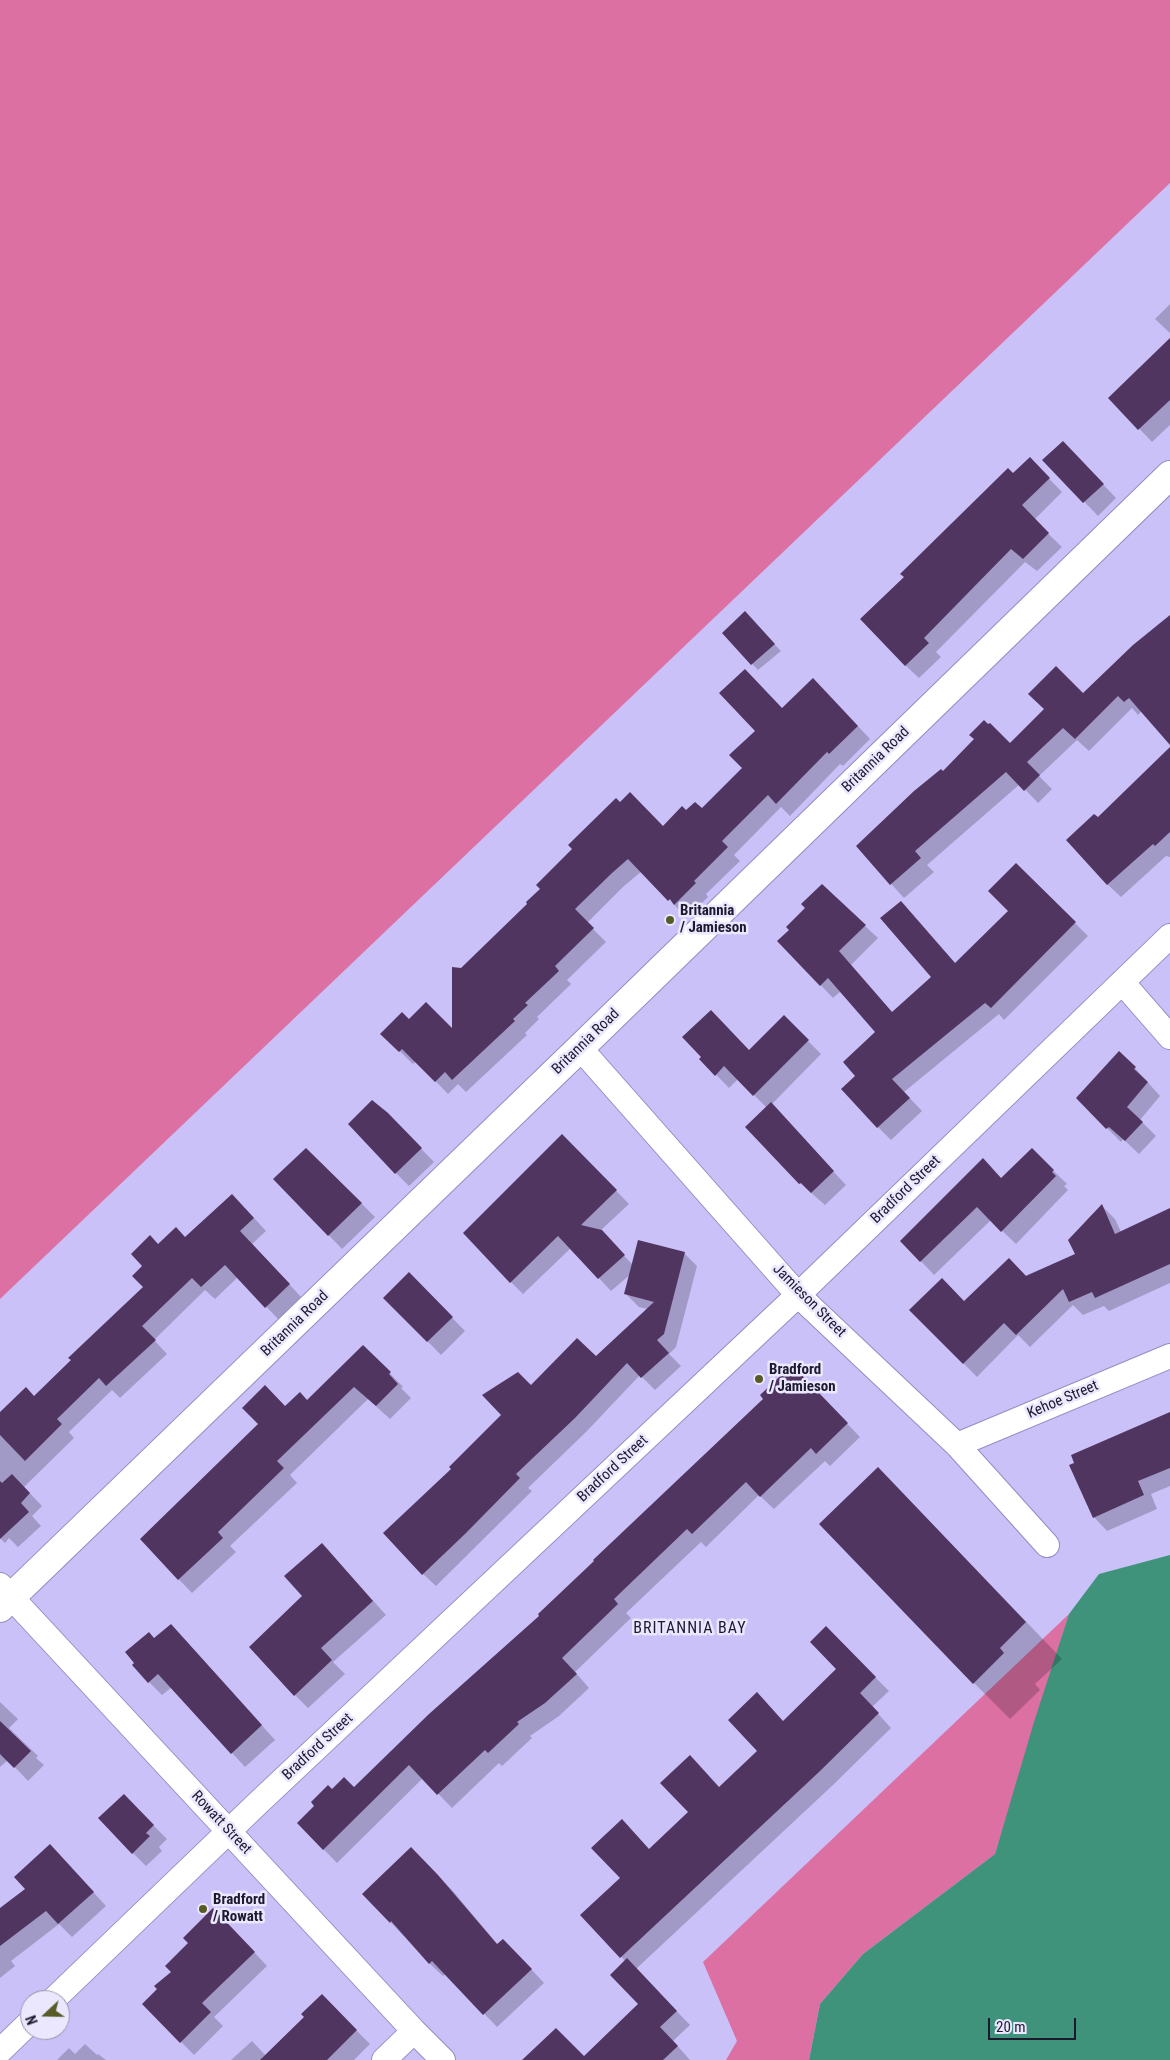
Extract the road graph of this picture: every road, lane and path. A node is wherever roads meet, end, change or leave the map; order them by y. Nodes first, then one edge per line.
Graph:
1 (1170, 475) edge
2 (1170, 936) edge
3 (1122, 982) junction
4 (1170, 1037) edge
5 (580, 1048) junction
6 (798, 1295) junction
7 (1170, 1356) edge
8 (957, 1444) junction
9 (1048, 1544) dead end
10 (4, 1597) edge
11 (228, 1831) junction
12 (63, 1990) edge
13 (414, 2031) junction
14 (20, 2032) edge
15 (0, 2051) edge
16 (384, 2060) edge
17 (443, 2060) edge

1 - 5 street, Britannia Road
2 - 3 street, Bradford Street
3 - 4 street
3 - 6 street, Bradford Street
5 - 6 street, Jamieson Street
5 - 10 street, Britannia Road
6 - 8 street, Jamieson Street
6 - 11 street, Bradford Street
7 - 8 street, Kehoe Street
8 - 9 street, Jamieson Street
10 - 11 street, Rowatt Street
11 - 12 street, Bradford Street
11 - 13 street, Rowatt Street
13 - 16 street
13 - 17 street, Rowatt Street
14 - 15 street

